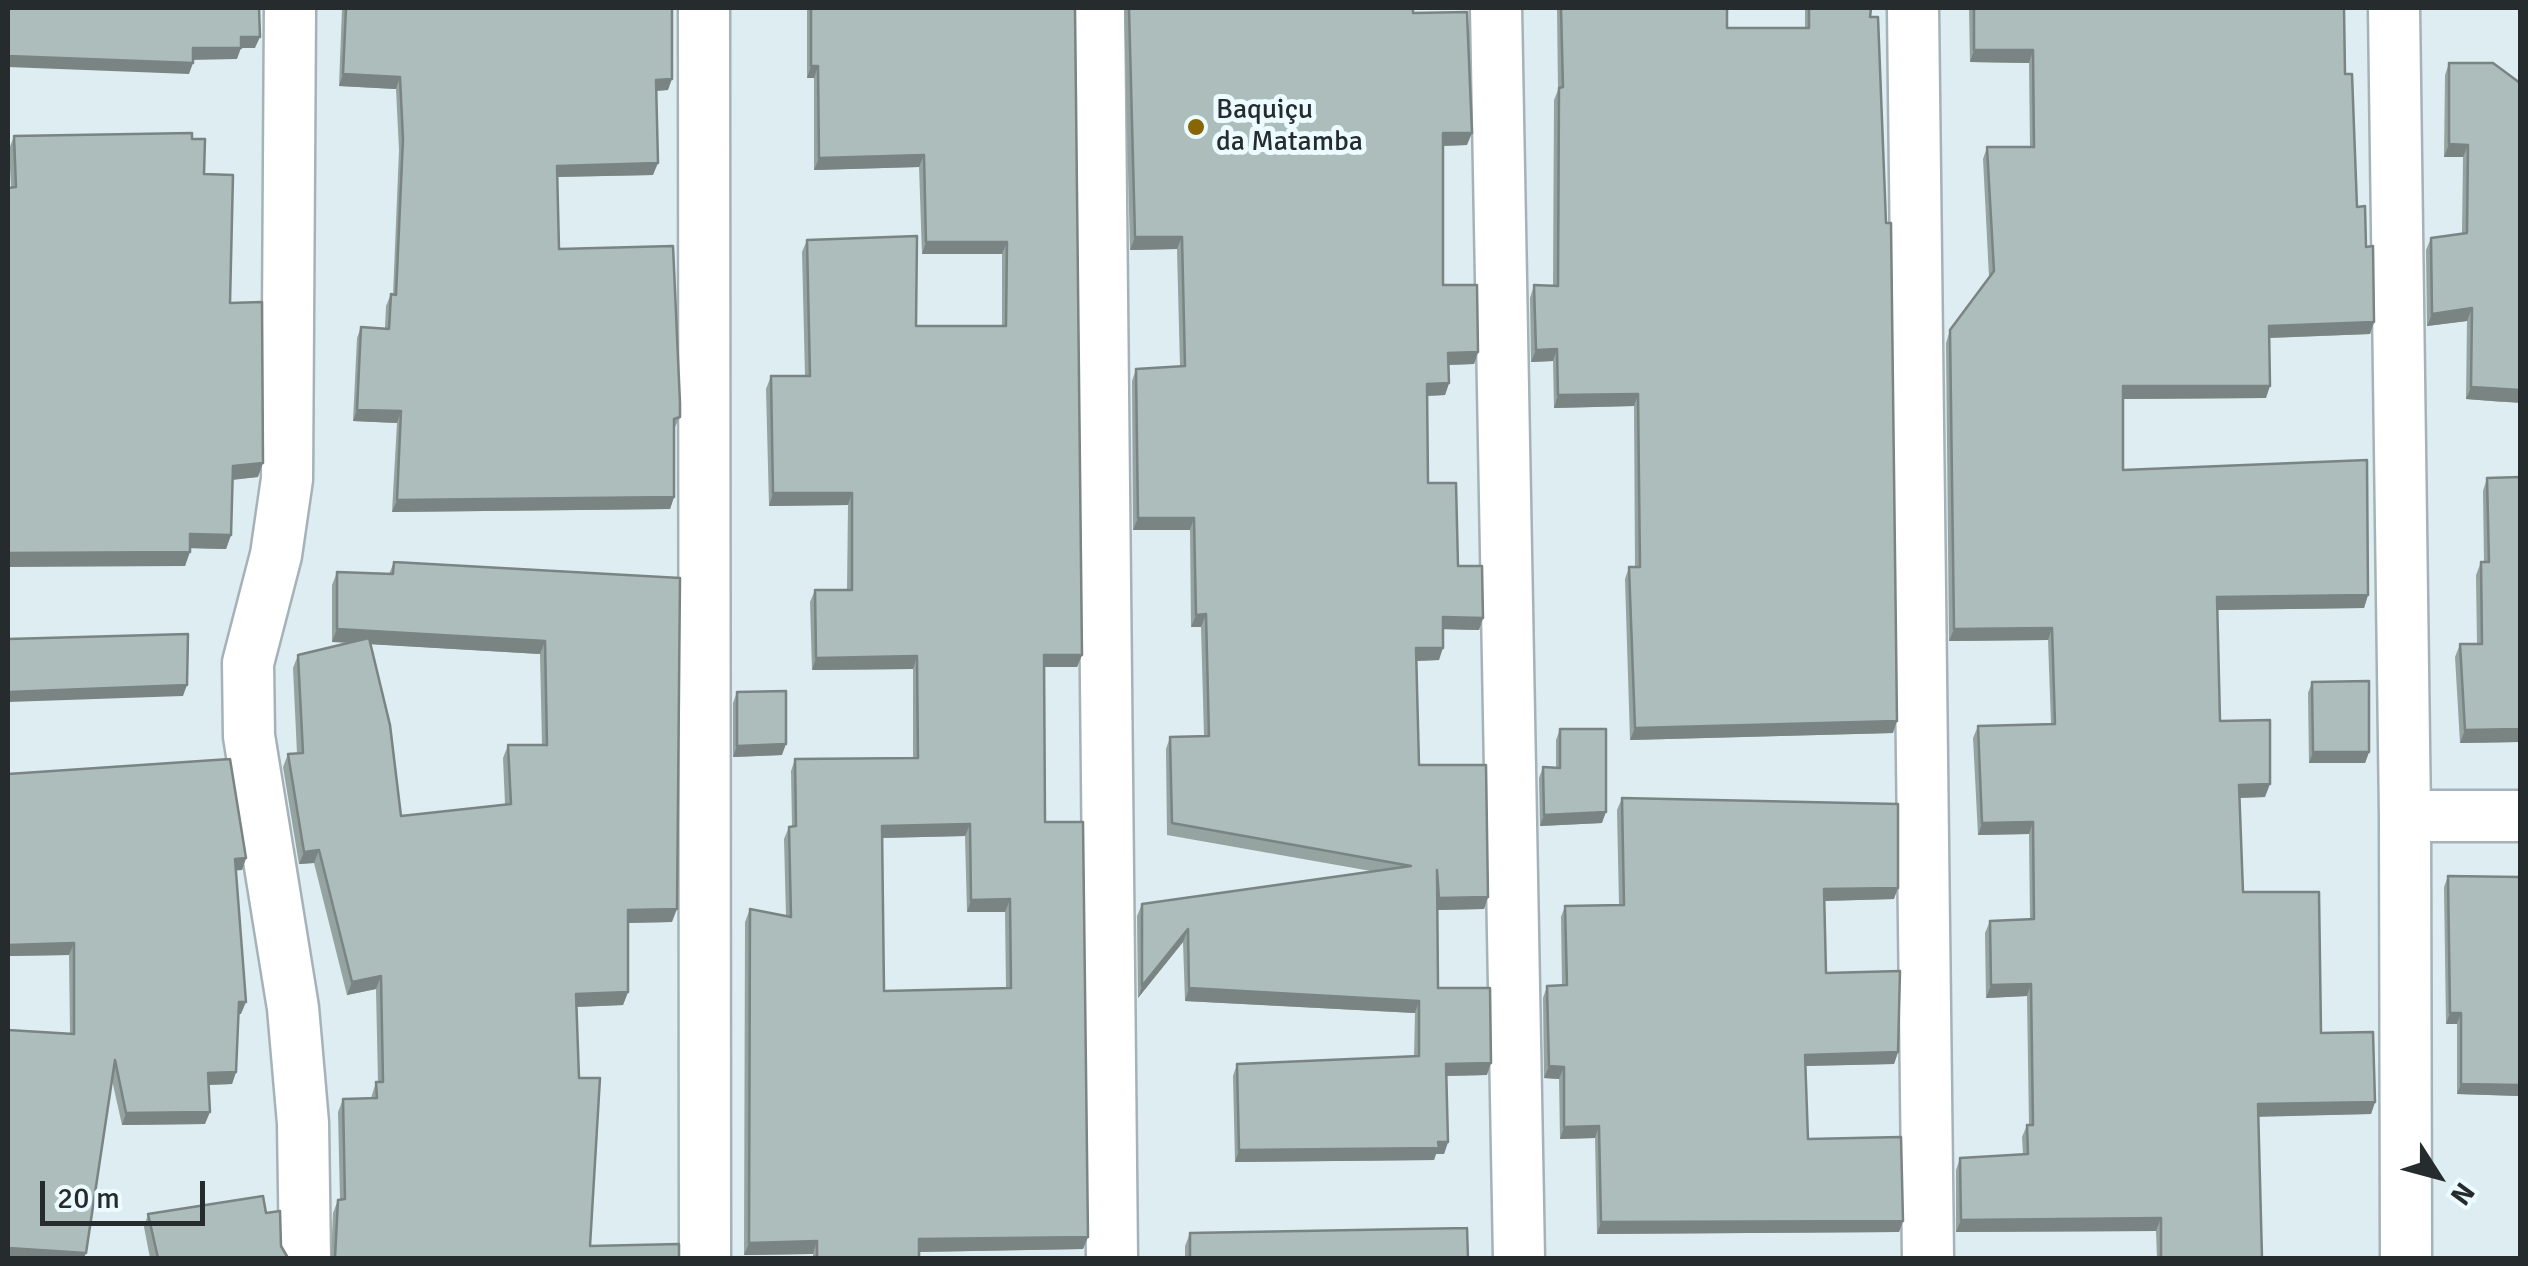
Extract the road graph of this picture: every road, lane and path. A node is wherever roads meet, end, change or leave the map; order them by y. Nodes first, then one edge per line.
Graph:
1 (290, 8) edge
2 (704, 8) edge
3 (1099, 8) edge
4 (1496, 8) edge
5 (1913, 8) edge
6 (2394, 8) edge
7 (2405, 816) junction
8 (2520, 816) edge
9 (305, 1258) edge
10 (705, 1258) edge
11 (1112, 1258) edge
12 (1518, 1258) edge
13 (1928, 1258) edge
14 (2406, 1258) edge

1 - 9 street
2 - 10 street
3 - 11 street
4 - 12 street
5 - 13 street
6 - 7 street
7 - 8 street
7 - 14 street

